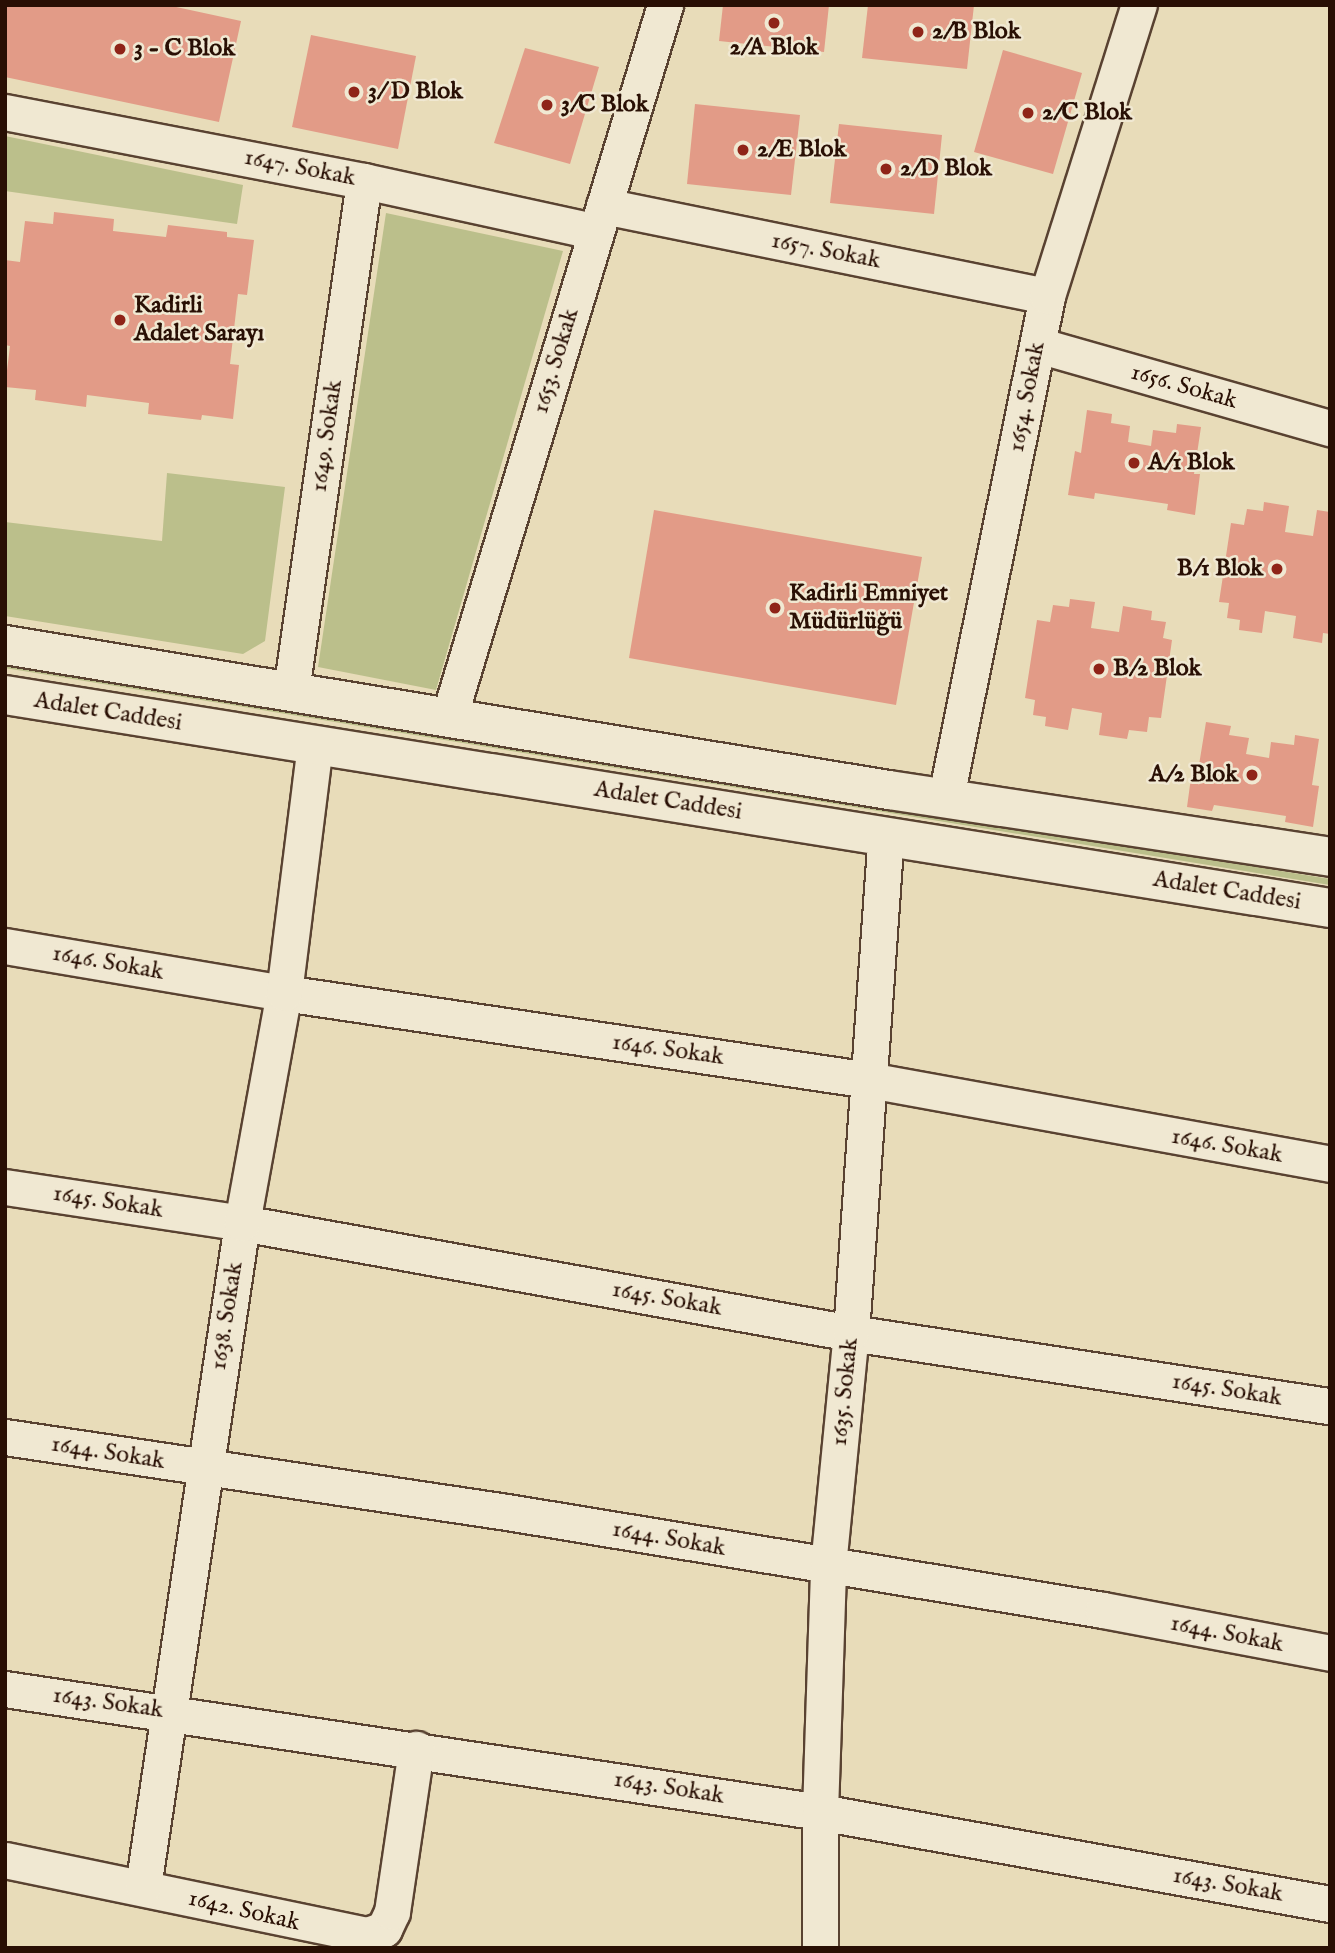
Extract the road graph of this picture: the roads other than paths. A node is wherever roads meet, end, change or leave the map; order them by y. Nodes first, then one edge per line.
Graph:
1 (665, 5) edge
2 (1139, 5) edge
3 (5, 112) edge
4 (364, 181) junction
5 (599, 219) junction
6 (1047, 296) junction
7 (1038, 345) junction
8 (1330, 428) edge
9 (5, 645) edge
10 (291, 691) junction
11 (5, 695) edge
12 (449, 717) junction
13 (315, 745) junction
14 (946, 797) junction
15 (886, 836) junction
16 (1330, 857) edge
17 (1330, 908) edge
18 (5, 946) edge
19 (284, 993) junction
20 (869, 1080) junction
21 (1330, 1164) edge
22 (5, 1187) edge
23 (242, 1223) junction
24 (851, 1333) junction
25 (1330, 1406) edge
26 (5, 1437) edge
27 (204, 1468) junction
28 (828, 1566) junction
29 (1330, 1653) edge
30 (5, 1689) edge
31 (167, 1712) junction
32 (416, 1749) junction
33 (820, 1812) junction
34 (5, 1860) edge
35 (143, 1887) junction
36 (1330, 1904) edge
37 (820, 1948) edge

1 - 5 street, 1653. Sokak
2 - 6 street, 1654. Sokak
3 - 4 street, 1647. Sokak
4 - 5 street, 1647. Sokak
4 - 10 street, 1649. Sokak
5 - 6 street, 1657. Sokak
5 - 12 street, 1653. Sokak
6 - 7 street, 1654. Sokak
7 - 8 street, 1656. Sokak
7 - 14 street, 1654. Sokak
9 - 10 street
10 - 12 street
11 - 13 street, Adalet Caddesi
12 - 14 street
13 - 15 street, Adalet Caddesi
13 - 19 street, 1638. Sokak
14 - 16 street
15 - 17 street, Adalet Caddesi
15 - 20 street, 1635. Sokak
18 - 19 street, 1646. Sokak
19 - 20 street, 1646. Sokak
19 - 23 street, 1638. Sokak
20 - 21 street, 1646. Sokak
20 - 24 street, 1635. Sokak
22 - 23 street, 1645. Sokak
23 - 24 street, 1645. Sokak
23 - 27 street, 1638. Sokak
24 - 25 street, 1645. Sokak
24 - 28 street, 1635. Sokak
26 - 27 street, 1644. Sokak
27 - 28 street, 1644. Sokak
27 - 31 street, 1638. Sokak
28 - 29 street, 1644. Sokak
28 - 33 street, 1635. Sokak
30 - 31 street, 1643. Sokak
31 - 32 street, 1643. Sokak
31 - 35 street, 1638. Sokak
32 - 33 street, 1643. Sokak
32 - 35 street, 1642. Sokak
33 - 36 street, 1643. Sokak
33 - 37 street, 1635. Sokak
34 - 35 street, 1642. Sokak

